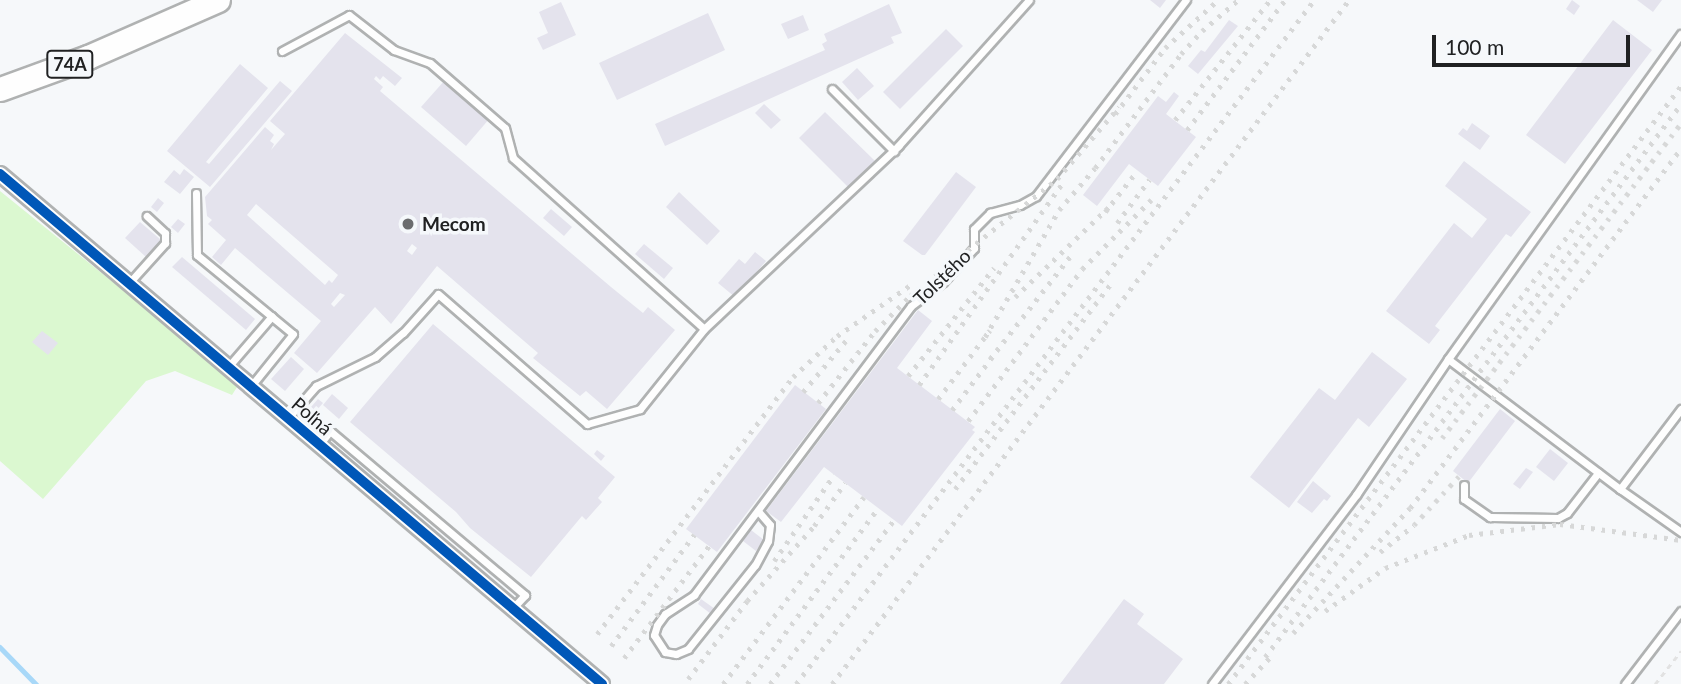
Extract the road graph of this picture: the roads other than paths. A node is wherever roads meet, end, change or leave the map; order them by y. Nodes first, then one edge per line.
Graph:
1 (218, 0) edge
2 (1029, 0) edge
3 (1186, 0) edge
4 (1681, 34) edge
5 (282, 51) dead end
6 (0, 89) edge
7 (832, 89) dead end
8 (894, 150) junction
9 (0, 174) edge
10 (196, 193) dead end
11 (147, 216) dead end
12 (129, 283) junction
13 (272, 316) junction
14 (704, 329) junction
15 (1448, 359) junction
16 (228, 368) junction
17 (251, 386) junction
18 (1681, 409) edge
19 (288, 418) junction
20 (1598, 473) junction
21 (1464, 485) dead end
22 (1620, 489) junction
23 (758, 510) junction
24 (1681, 523) edge
25 (1671, 525) junction
26 (1681, 532) edge
27 (1681, 611) edge
28 (603, 684) edge
29 (1212, 684) edge
30 (1625, 684) edge

1 - 6 main road, 74A
2 - 8 lane
3 - 23 lane, Tolstého
4 - 15 lane
5 - 14 lane
7 - 8 lane
8 - 14 lane
9 - 12 street, Poľná
10 - 13 lane
11 - 12 lane
12 - 16 street, Poľná
13 - 16 lane
13 - 17 lane
14 - 19 lane
15 - 20 lane
15 - 29 lane
16 - 17 street, Poľná
17 - 19 street, Poľná
18 - 22 lane
19 - 28 street, Poľná
20 - 21 lane
20 - 22 lane
22 - 25 lane
23 - 23 lane, Tolstého
24 - 25 lane
25 - 26 lane
27 - 30 lane

